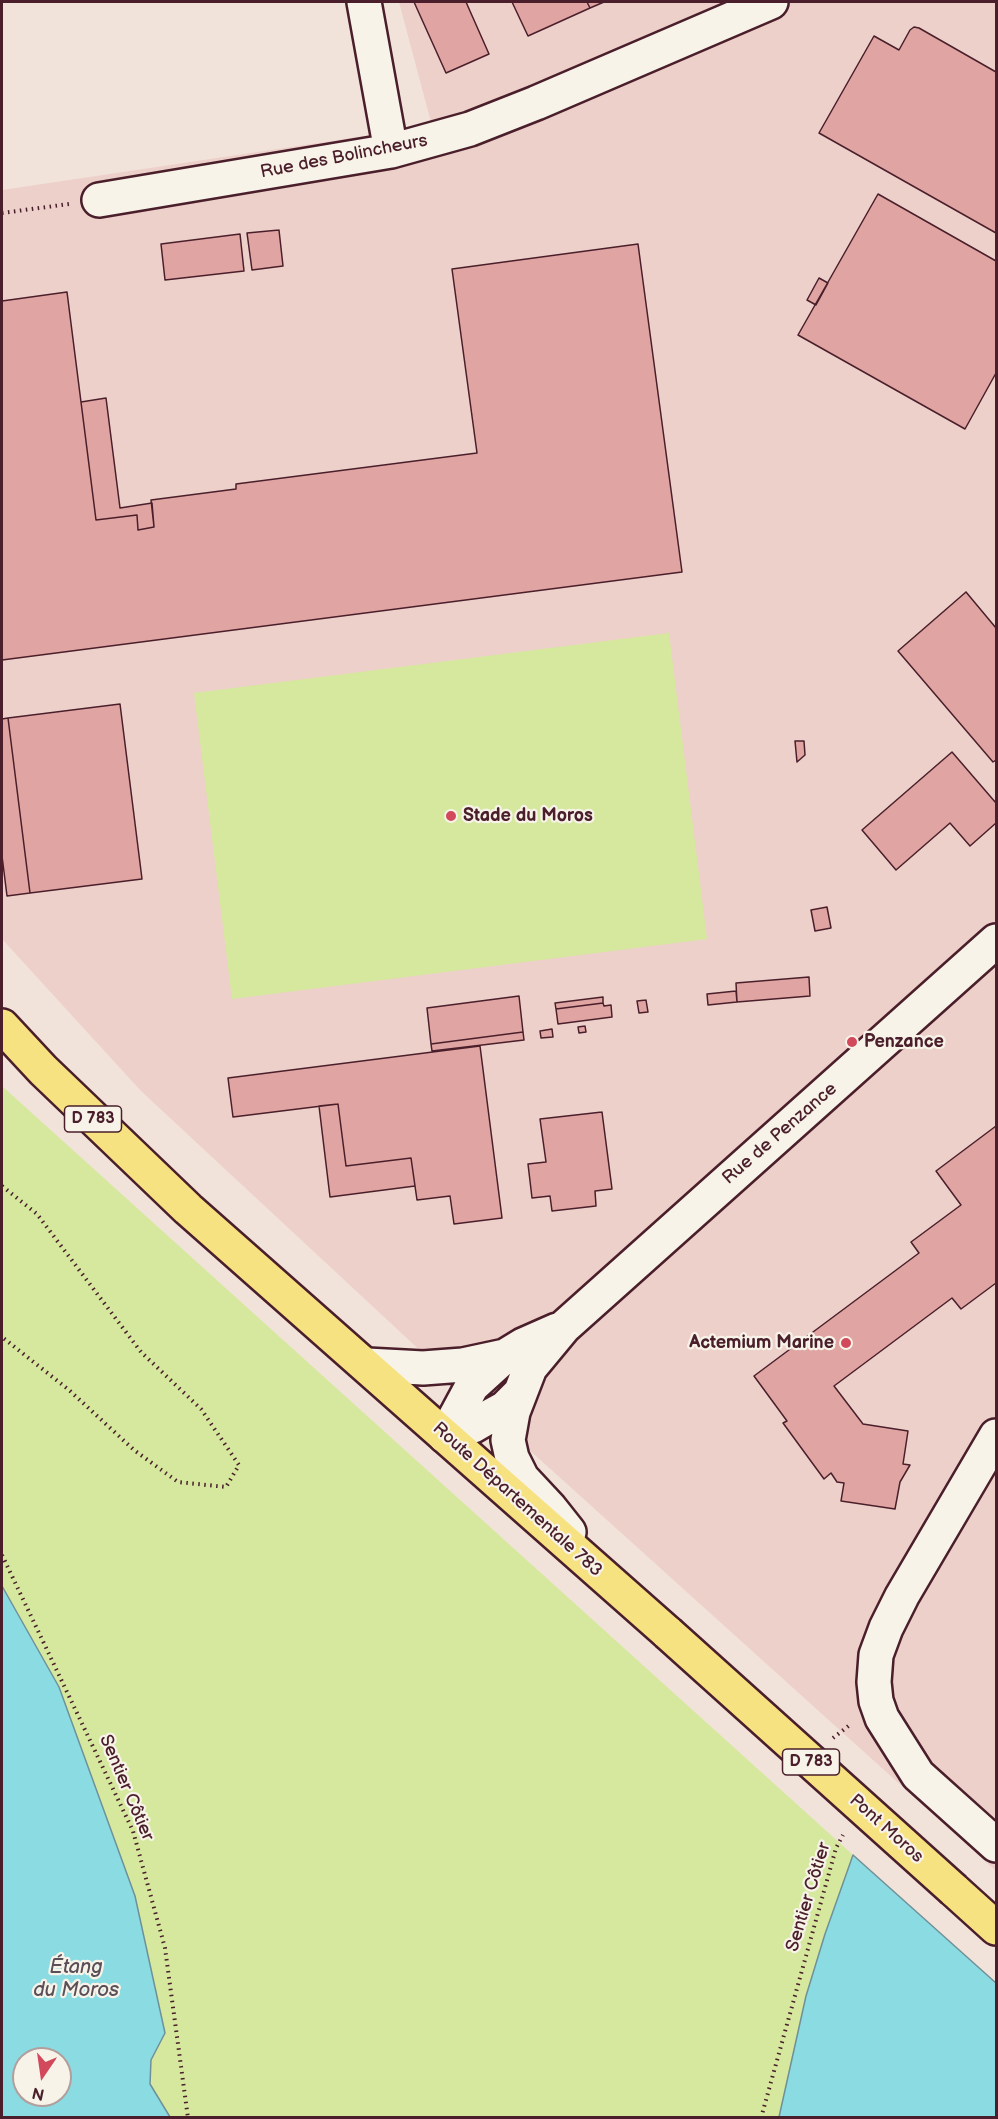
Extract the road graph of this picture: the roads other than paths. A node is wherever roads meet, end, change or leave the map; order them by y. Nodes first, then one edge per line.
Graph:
1 (364, 2) edge
2 (771, 2) edge
3 (392, 151) junction
4 (99, 200) road end
5 (996, 941) edge
6 (2, 1026) edge
7 (564, 1327) junction
8 (505, 1356) junction
9 (367, 1365) junction
10 (520, 1393) junction
11 (445, 1436) junction
12 (996, 1436) edge
13 (605, 1579) junction
14 (668, 1633) joint
15 (996, 1845) edge
16 (996, 1928) edge

1 - 3 street
2 - 3 street, Rue des Bolincheurs
3 - 4 street, Rue des Bolincheurs
5 - 7 street, Rue de Penzance
6 - 9 main road, D 783
7 - 8 street, Rue de Penzance
7 - 10 street, Rue de Penzance
8 - 9 street, Rue de Penzance
8 - 11 street
9 - 11 main road, Route Départementale 783 / D 783
10 - 11 street
10 - 13 street, Rue de Penzance
11 - 13 main road, Route Départementale 783 / D 783
12 - 15 street
13 - 14 main road, Route Départementale 783 / D 783
14 - 16 main road, Pont Moros / D 783, bridge

